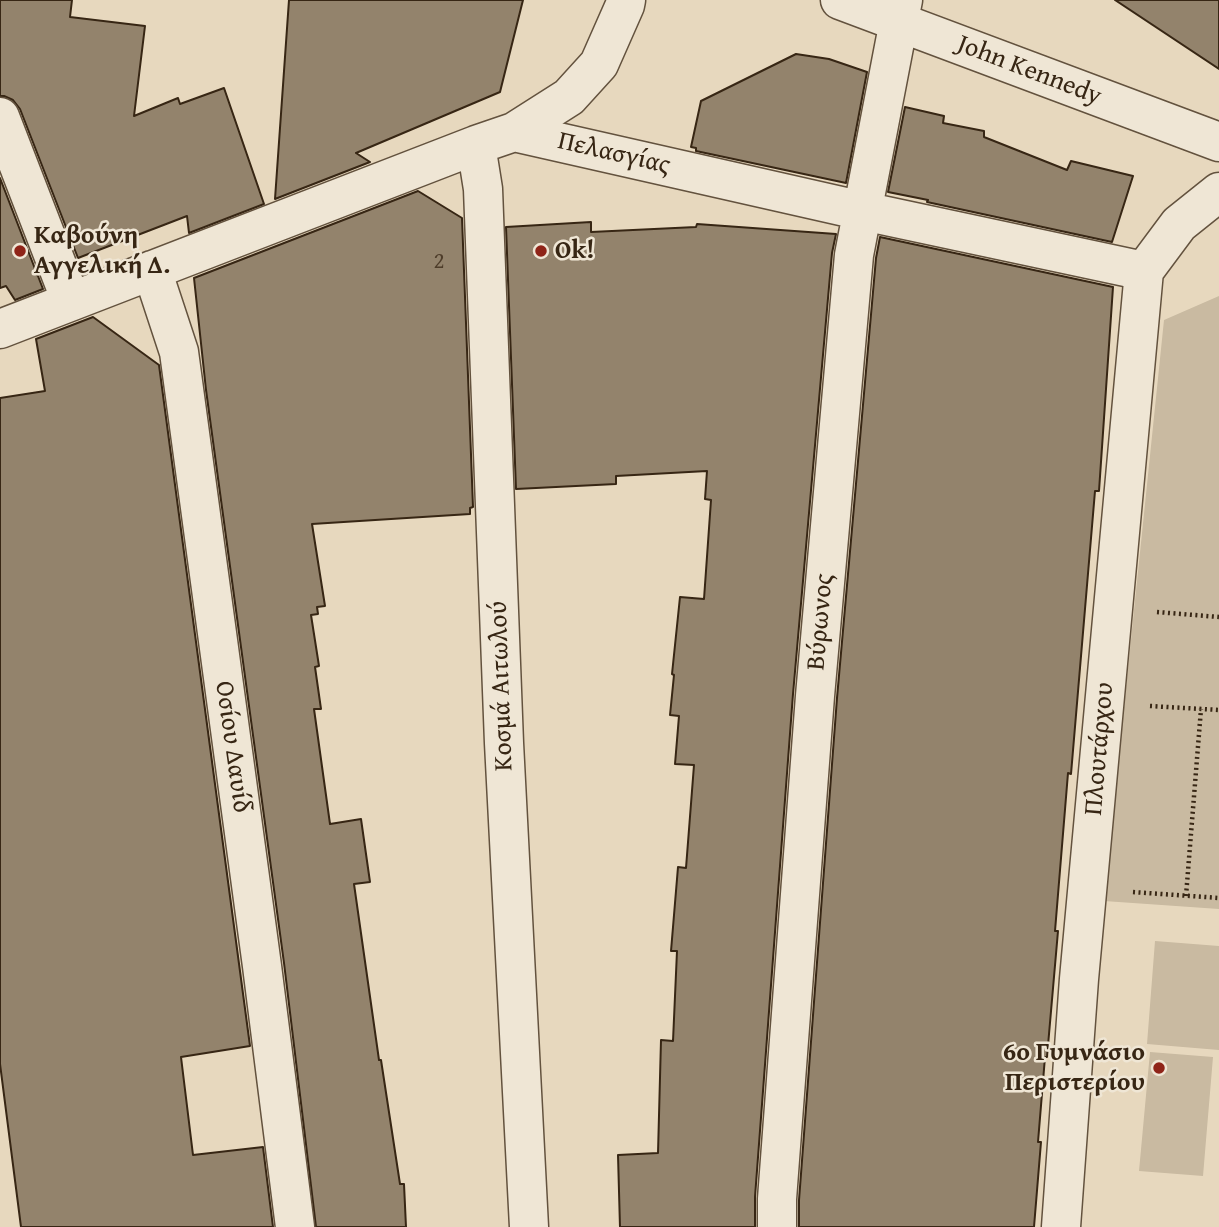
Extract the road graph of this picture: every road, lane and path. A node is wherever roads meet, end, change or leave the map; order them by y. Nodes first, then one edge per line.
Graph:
1 (626, 0) edge
2 (839, 0) edge
3 (901, 11) edge
4 (0, 117) edge
5 (514, 132) junction
6 (1219, 142) edge
7 (476, 145) junction
8 (1219, 192) edge
9 (863, 211) junction
10 (152, 270) junction
11 (1144, 271) junction
12 (71, 301) junction
13 (0, 329) edge
14 (1113, 609) junction
15 (1219, 617) edge
16 (1104, 703) junction
17 (1201, 709) junction
18 (1219, 710) edge
19 (1087, 889) junction
20 (1186, 896) junction
21 (1219, 898) edge
22 (295, 1227) edge
23 (529, 1227) edge
24 (778, 1227) edge
25 (1061, 1227) edge

1 - 5 street
2 - 3 street, John Kennedy
3 - 6 street, John Kennedy
3 - 9 street, Βύρωνος
4 - 12 street
5 - 7 street
5 - 9 street, Πελασγίας
7 - 10 street
7 - 23 street, Κοσμά Αιτωλού
8 - 11 street
9 - 11 street, Πελασγίας
9 - 24 street, Βύρωνος
10 - 12 street
10 - 22 street, Οσίου Δαυίδ
11 - 14 street, Πλουτάρχου
12 - 13 street
14 - 15 path
14 - 16 street, Πλουτάρχου
16 - 17 path
16 - 19 street, Πλουτάρχου
17 - 18 path
17 - 20 path
19 - 20 path
19 - 25 street, Πλουτάρχου
20 - 21 path

